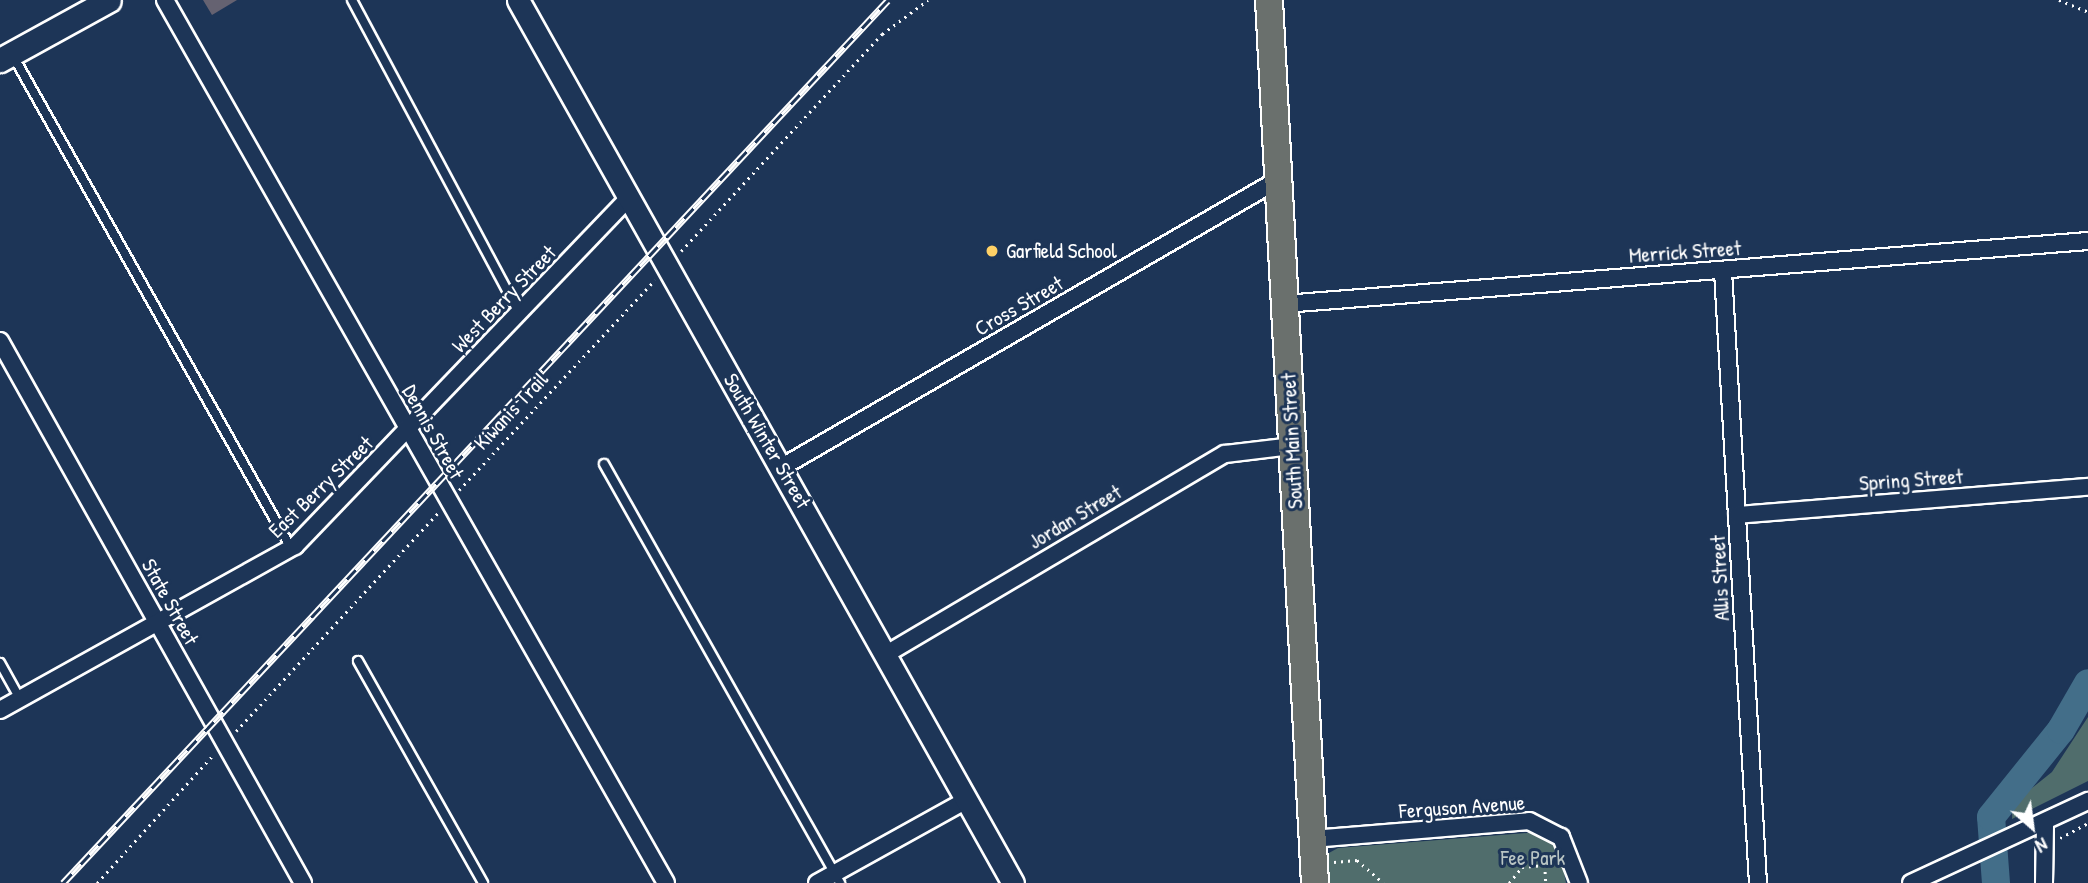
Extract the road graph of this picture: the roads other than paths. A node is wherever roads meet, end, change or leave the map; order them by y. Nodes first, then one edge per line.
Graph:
1 (109, 0) edge
2 (165, 0) edge
3 (352, 0) edge
4 (518, 0) edge
5 (1269, 0) edge
6 (6, 56) edge
7 (1276, 181) junction
8 (629, 198) junction
9 (2088, 241) edge
10 (1723, 271) junction
11 (1284, 304) junction
12 (520, 314) junction
13 (0, 341) edge
14 (408, 429) junction
15 (1292, 446) junction
16 (604, 464) dead end
17 (782, 467) junction
18 (2088, 487) edge
19 (1737, 515) junction
20 (291, 548) junction
21 (159, 623) junction
22 (888, 653) junction
23 (358, 662) dead end
24 (0, 663) edge
25 (20, 699) junction
26 (0, 710) edge
27 (967, 800) junction
28 (2088, 801) edge
29 (2045, 824) junction
30 (1312, 839) junction
31 (838, 878) edge
32 (303, 883) edge
33 (484, 883) edge
34 (666, 883) edge
35 (817, 883) edge
36 (1013, 883) edge
37 (1315, 883) edge
38 (1579, 883) edge
39 (1758, 883) edge
40 (1911, 883) edge
41 (2043, 883) edge

1 - 6 main road
2 - 14 street, Dennis Street
3 - 12 lane
4 - 8 street, South Winter Street
5 - 7 main road, South Main Street
6 - 20 lane
7 - 11 main road, South Main Street
7 - 17 street, Cross Street
8 - 12 street, West Berry Street
8 - 17 street, South Winter Street
9 - 10 street, Merrick Street
10 - 11 street, Merrick Street
10 - 19 street, Allis Street
11 - 15 main road, South Main Street
12 - 14 street, West Berry Street
13 - 21 street, State Street
14 - 20 street, East Berry Street
14 - 34 street, Dennis Street
15 - 22 street, Jordan Street
15 - 30 main road, South Main Street
16 - 31 lane
17 - 22 street, South Winter Street
18 - 19 street, Spring Street
19 - 39 street, Allis Street
20 - 21 street, East Berry Street
21 - 25 street, East Berry Street
21 - 32 street, State Street
22 - 27 street, South Winter Street
23 - 33 lane
24 - 25 lane
25 - 26 street, East Berry Street
27 - 31 street
27 - 36 street, South Winter Street
28 - 29 street
29 - 40 street
29 - 41 street
30 - 37 main road, South Main Street
30 - 38 street, Ferguson Avenue
31 - 35 street

